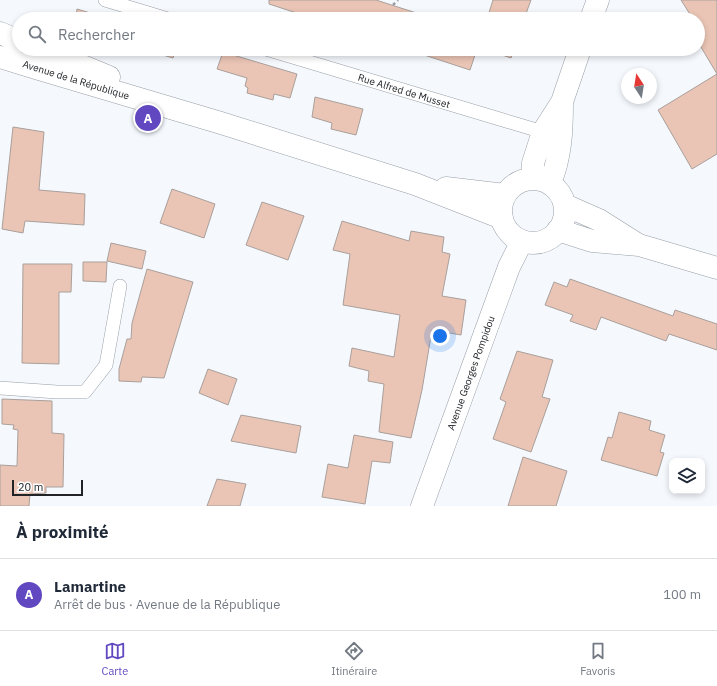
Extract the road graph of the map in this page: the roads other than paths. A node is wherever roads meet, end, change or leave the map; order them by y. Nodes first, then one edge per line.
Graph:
1 (105, 0) edge
2 (598, 0) edge
3 (145, 12) edge
4 (594, 12) edge
5 (0, 33) edge
6 (12, 38) edge
7 (58, 56) edge
8 (289, 56) edge
9 (578, 56) edge
10 (0, 57) edge
11 (562, 102) junction
12 (221, 123) junction
13 (543, 132) junction
14 (542, 181) junction
15 (415, 184) junction
16 (505, 195) junction
17 (565, 205) junction
18 (502, 218) junction
19 (558, 230) junction
20 (522, 241) junction
21 (639, 245) junction
22 (717, 268) edge
23 (120, 286) dead end
24 (0, 388) edge
25 (422, 506) edge

1 - 3 lane
2 - 4 main road
5 - 6 main road
7 - 12 main road, Avenue de la République
8 - 13 lane, Rue Alfred de Musset
9 - 11 main road
10 - 12 main road, Avenue de la République
11 - 13 main road
11 - 14 main road
12 - 15 main road, Avenue de la République
13 - 14 main road
14 - 16 main road
14 - 17 main road
15 - 16 main road, Avenue de la République
15 - 18 main road, Avenue de la République
16 - 18 main road
17 - 19 main road
17 - 21 main road
18 - 20 main road
19 - 20 main road
19 - 21 main road
20 - 25 main road, Avenue Georges Pompidou
21 - 22 main road
23 - 24 lane

